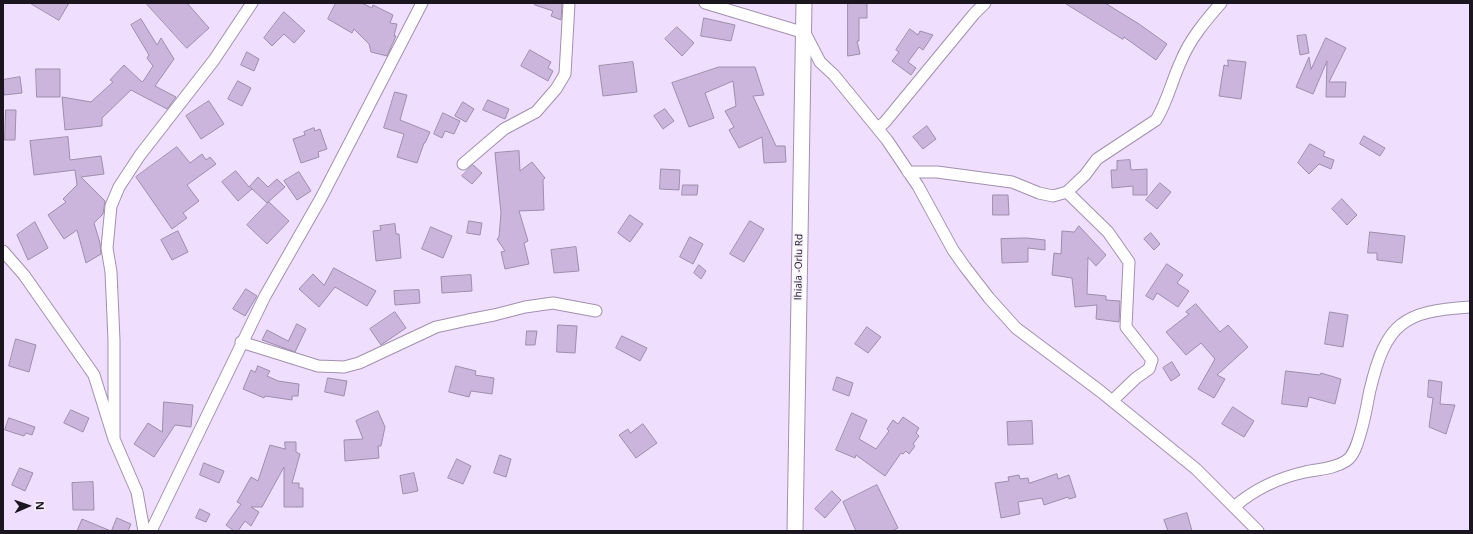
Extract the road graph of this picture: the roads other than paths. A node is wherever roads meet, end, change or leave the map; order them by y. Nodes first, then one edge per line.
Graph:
1 (252, 3) edge
2 (422, 3) edge
3 (569, 3) edge
4 (705, 3) edge
5 (804, 3) edge
6 (985, 3) edge
7 (1222, 3) edge
8 (805, 33) junction
9 (878, 128) junction
10 (463, 164) dead end
11 (908, 172) junction
12 (1067, 192) junction
13 (3, 251) edge
14 (1470, 307) edge
15 (596, 311) dead end
16 (242, 342) junction
17 (1112, 401) junction
18 (114, 439) junction
19 (1235, 506) junction
20 (144, 531) edge
21 (151, 531) edge
22 (795, 531) edge
23 (1258, 531) edge

1 - 18 street
2 - 16 street
3 - 10 street
4 - 8 street
5 - 8 main road, Ihiala -Orlu Rd
6 - 9 street
7 - 12 street
8 - 9 street
8 - 22 main road, Ihiala -Orlu Rd
9 - 11 street
11 - 12 street
11 - 17 street
12 - 17 street
13 - 18 street
14 - 19 street
15 - 16 street
16 - 21 street
17 - 19 street
18 - 20 street
19 - 23 street

